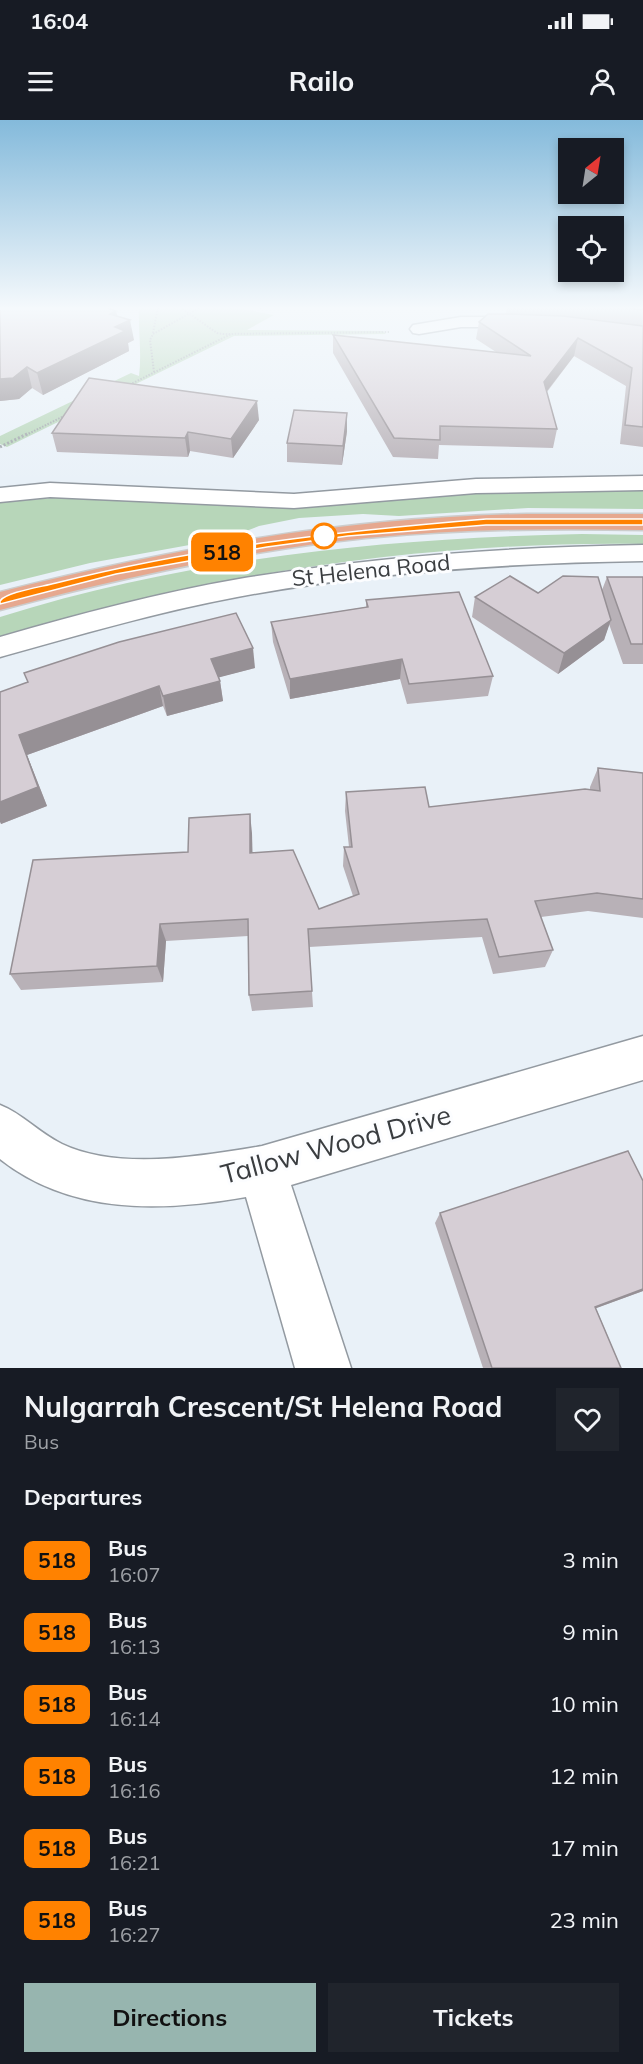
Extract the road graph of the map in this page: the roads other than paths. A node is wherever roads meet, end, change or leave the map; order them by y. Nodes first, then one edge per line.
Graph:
1 (643, 483) edge
2 (0, 495) edge
3 (643, 522) edge
4 (643, 553) edge
5 (0, 601) edge
6 (0, 647) edge
7 (643, 1058) edge
8 (0, 1128) edge
9 (262, 1170) junction
10 (323, 1368) edge

1 - 2 street
3 - 5 main road, St Helena Road
4 - 6 street, St Helena Road
7 - 9 street, Tallow Wood Drive
8 - 9 street, Tallow Wood Drive
9 - 10 street

